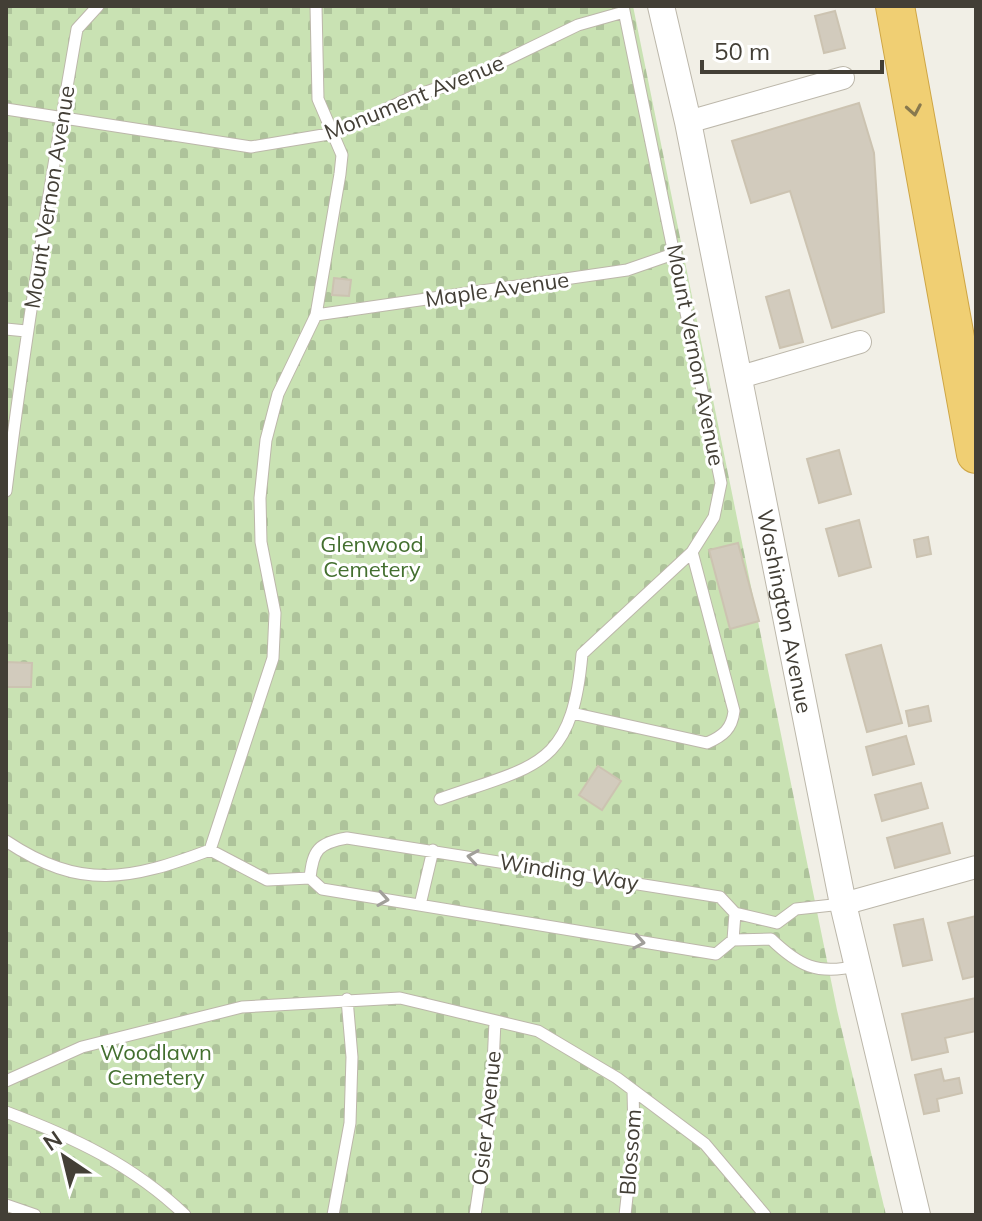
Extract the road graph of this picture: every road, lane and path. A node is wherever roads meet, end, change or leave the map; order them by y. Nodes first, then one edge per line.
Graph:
1 (98, 6) edge
2 (316, 6) edge
3 (661, 6) edge
4 (895, 6) edge
5 (623, 9) edge
6 (843, 78) dead end
7 (6, 109) edge
8 (63, 118) junction
9 (688, 122) junction
10 (335, 133) junction
11 (676, 253) junction
12 (316, 315) junction
13 (6, 329) edge
14 (26, 331) junction
15 (860, 342) dead end
16 (737, 378) junction
17 (976, 454) edge
18 (6, 491) edge
19 (692, 552) junction
20 (572, 713) junction
21 (440, 799) dead end
22 (6, 841) edge
23 (210, 850) junction
24 (433, 850) junction
25 (976, 867) edge
26 (310, 878) junction
27 (843, 904) junction
28 (420, 905) junction
29 (735, 913) junction
30 (733, 940) junction
31 (857, 966) junction
32 (347, 999) junction
33 (495, 1021) junction
34 (6, 1081) edge
35 (633, 1090) junction
36 (6, 1112) edge
37 (6, 1205) edge
38 (35, 1215) edge
39 (185, 1215) edge
40 (333, 1215) edge
41 (475, 1215) edge
42 (625, 1215) edge
43 (765, 1215) edge
44 (917, 1215) edge

1 - 8 lane, Mount Vernon Avenue
2 - 10 lane
3 - 9 street, Washington Avenue
4 -> 17 highway
5 - 10 lane, Monument Avenue
5 - 11 lane, Mount Vernon Avenue
6 - 9 street
7 - 8 lane, Monument Avenue
8 - 10 lane, Monument Avenue
8 - 14 lane, Mount Vernon Avenue
9 - 16 street, Washington Avenue
10 - 12 lane
11 - 12 lane, Maple Avenue
11 - 19 lane, Mount Vernon Avenue
12 - 23 lane
13 - 14 lane
14 - 18 lane, Mount Vernon Avenue
15 - 16 street
16 - 27 street, Washington Avenue
19 - 20 lane, Mount Vernon Avenue
19 - 20 lane
20 - 21 lane
22 - 23 lane
23 - 26 lane
24 - 26 lane, Winding Way
24 - 28 lane
29 -> 24 lane, Winding Way
25 - 27 street
26 -> 28 lane
27 - 29 lane, Winding Way
27 - 31 street, Washington Avenue
28 -> 30 lane
29 - 30 lane
30 - 31 lane
31 - 44 street, Washington Avenue
32 - 33 lane
32 - 34 lane
32 - 40 lane
33 - 35 lane
33 - 41 lane, Osier Avenue
35 - 42 lane, Blossom
35 - 43 lane
36 - 39 lane
37 - 38 lane

